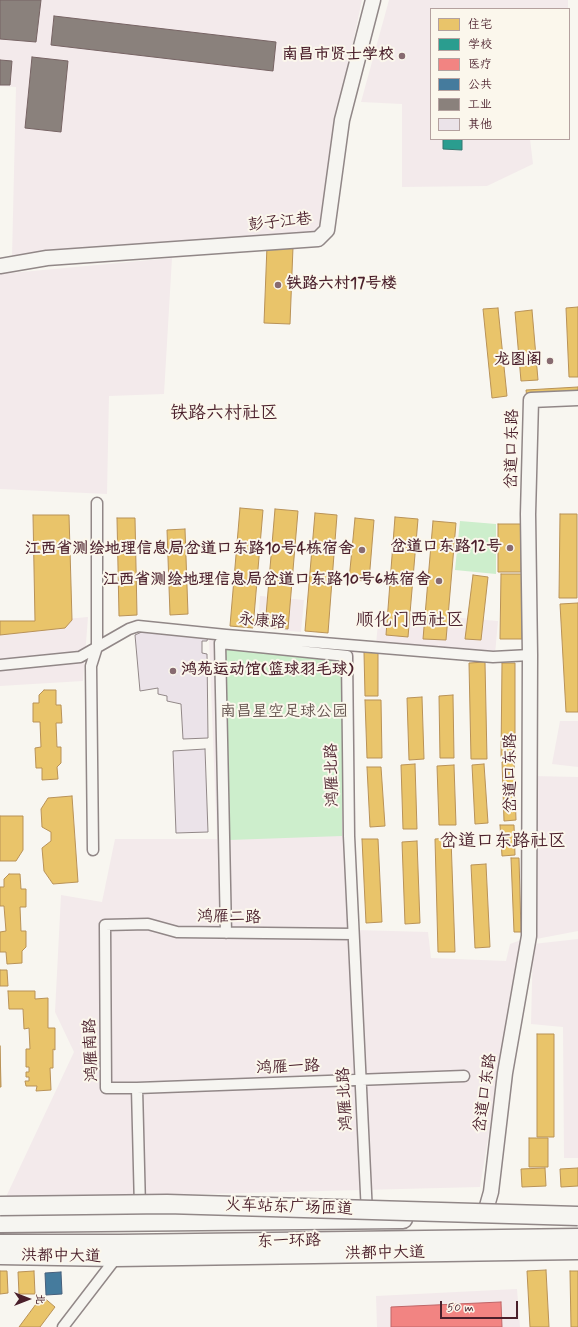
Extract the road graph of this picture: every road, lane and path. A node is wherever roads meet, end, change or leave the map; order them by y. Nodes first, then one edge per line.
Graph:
1 (373, 0) edge
2 (0, 266) edge
3 (578, 398) edge
4 (97, 503) dead end
5 (97, 647) junction
6 (530, 655) junction
7 (0, 665) edge
8 (93, 850) dead end
9 (105, 925) joint
10 (226, 932) junction
11 (353, 934) junction
12 (464, 1076) dead end
13 (360, 1080) junction
14 (137, 1088) junction
15 (0, 1206) edge
16 (486, 1213) junction
17 (578, 1213) edge
18 (367, 1214) junction
19 (140, 1216) junction
20 (0, 1217) edge
21 (578, 1217) edge
22 (0, 1223) edge
23 (578, 1238) edge
24 (0, 1244) edge
25 (118, 1251) junction
26 (578, 1251) edge
27 (0, 1255) edge
28 (63, 1327) edge

1 - 2 street, 彭子江巷
3 - 6 street, 岔道口东路
4 - 5 street
5 - 6 street, 永康路
5 - 7 street, 永康路
5 - 8 street
6 - 16 street, 岔道口东路
9 - 10 street, 鸿雁二路
9 - 14 street, 鸿雁南路
10 - 11 street, 鸿雁二路
10 - 11 street, 鸿雁北路
11 - 13 street, 鸿雁北路
12 - 13 street, 鸿雁一路
13 - 14 street, 鸿雁一路
13 - 18 street, 鸿雁北路
14 - 19 street
15 - 21 highway, 火车站东广场匝道, bridge
16 - 17 main road
16 - 18 main road
18 - 19 main road
19 - 20 main road
21 - 22 highway, 东一环路, bridge
23 - 25 highway, 东一环路
24 - 25 highway, 东一环路
25 - 26 main road, 洪都中大道
25 - 27 main road, 洪都中大道
25 - 28 street

